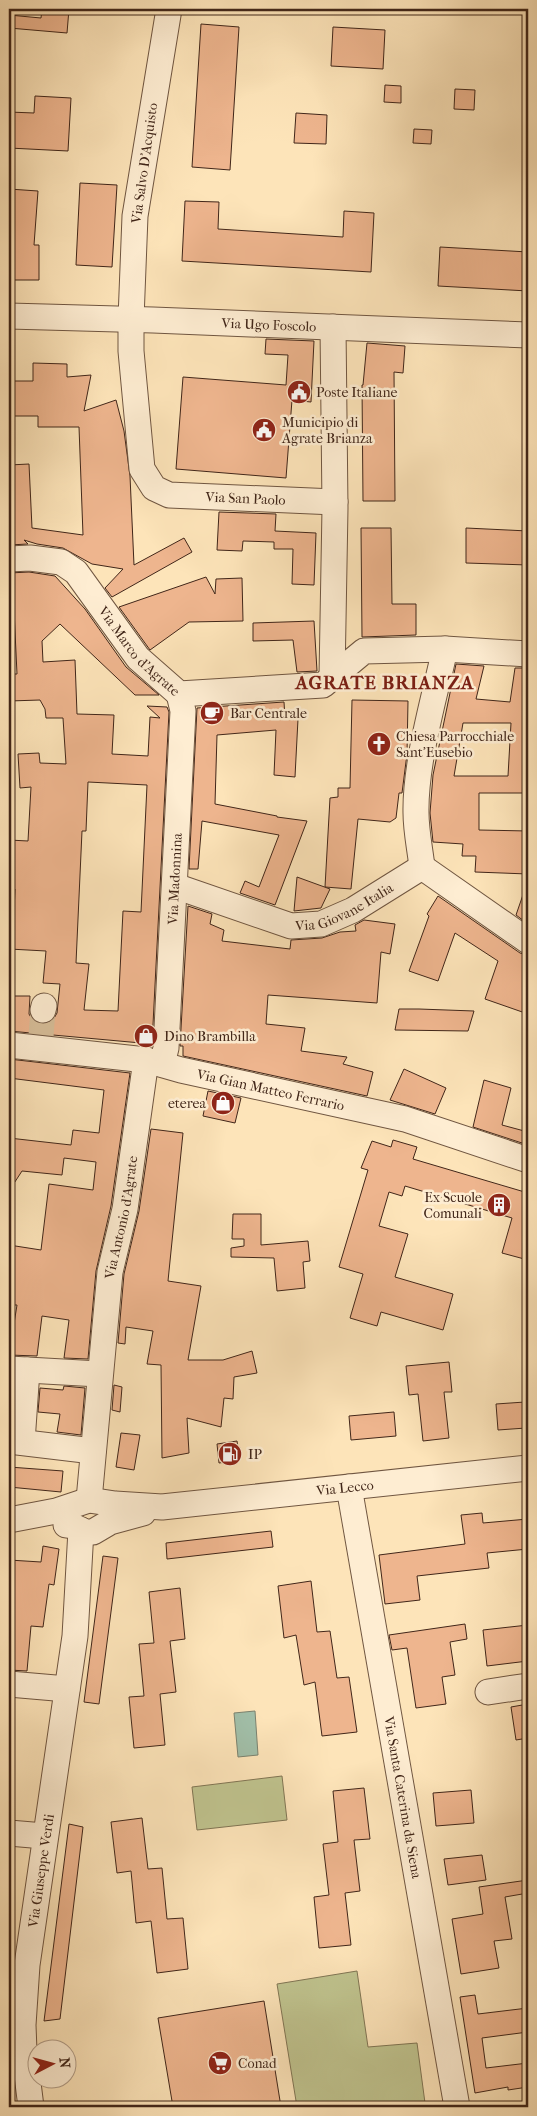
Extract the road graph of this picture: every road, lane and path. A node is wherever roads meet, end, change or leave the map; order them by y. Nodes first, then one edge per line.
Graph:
1 (169, 9) edge
2 (9, 316) edge
3 (131, 319) junction
4 (333, 327) junction
5 (528, 335) edge
6 (335, 502) junction
7 (9, 559) edge
8 (445, 649) junction
9 (528, 654) edge
10 (328, 681) junction
11 (179, 694) junction
12 (422, 867) junction
13 (175, 886) junction
14 (528, 941) edge
15 (9, 1045) edge
16 (154, 1062) junction
17 (528, 1160) edge
18 (18, 1370) edge
19 (99, 1374) junction
20 (16, 1442) edge
21 (93, 1451) junction
22 (528, 1468) edge
23 (349, 1487) junction
24 (89, 1517) junction
25 (9, 1520) edge
26 (9, 1525) edge
27 (9, 1684) edge
28 (528, 1686) edge
29 (67, 1689) junction
30 (488, 1692) dead end
31 (9, 1833) edge
32 (44, 1836) junction
33 (31, 2107) edge
34 (457, 2107) edge

1 - 3 street, Via Salvo D'Acquisto
2 - 3 street, Via Ugo Foscolo
3 - 4 street, Via Ugo Foscolo
3 - 6 street, Via San Paolo
4 - 5 street, Via Ugo Foscolo
4 - 6 street
6 - 10 street
7 - 11 street, Via Marco d'Agrate
8 - 9 street
8 - 10 street
8 - 12 street
10 - 11 street, Via Marco d'Agrate
11 - 13 street, Via Madonnina
12 - 13 street, Via Giovane Italia
12 - 14 street
13 - 16 street, Via Madonnina
15 - 16 street, Via Gian Matteo Ferrario
16 - 17 street, Via Gian Matteo Ferrario
16 - 19 street, Via Antonio d'Agrate
18 - 19 street
18 - 20 street
19 - 21 street, Via Antonio d'Agrate
20 - 21 street
21 - 24 street, Via Antonio d'Agrate
22 - 23 street, Via Lecco
23 - 24 street, Via Lecco
23 - 34 street, Via Santa Caterina da Siena
24 - 25 street, Via Lecco
24 - 26 street, Via Lecco
24 - 29 street, Via Giuseppe Verdi
27 - 29 street
28 - 30 street
29 - 32 street, Via Giuseppe Verdi
31 - 32 street
32 - 33 street, Via Giuseppe Verdi

